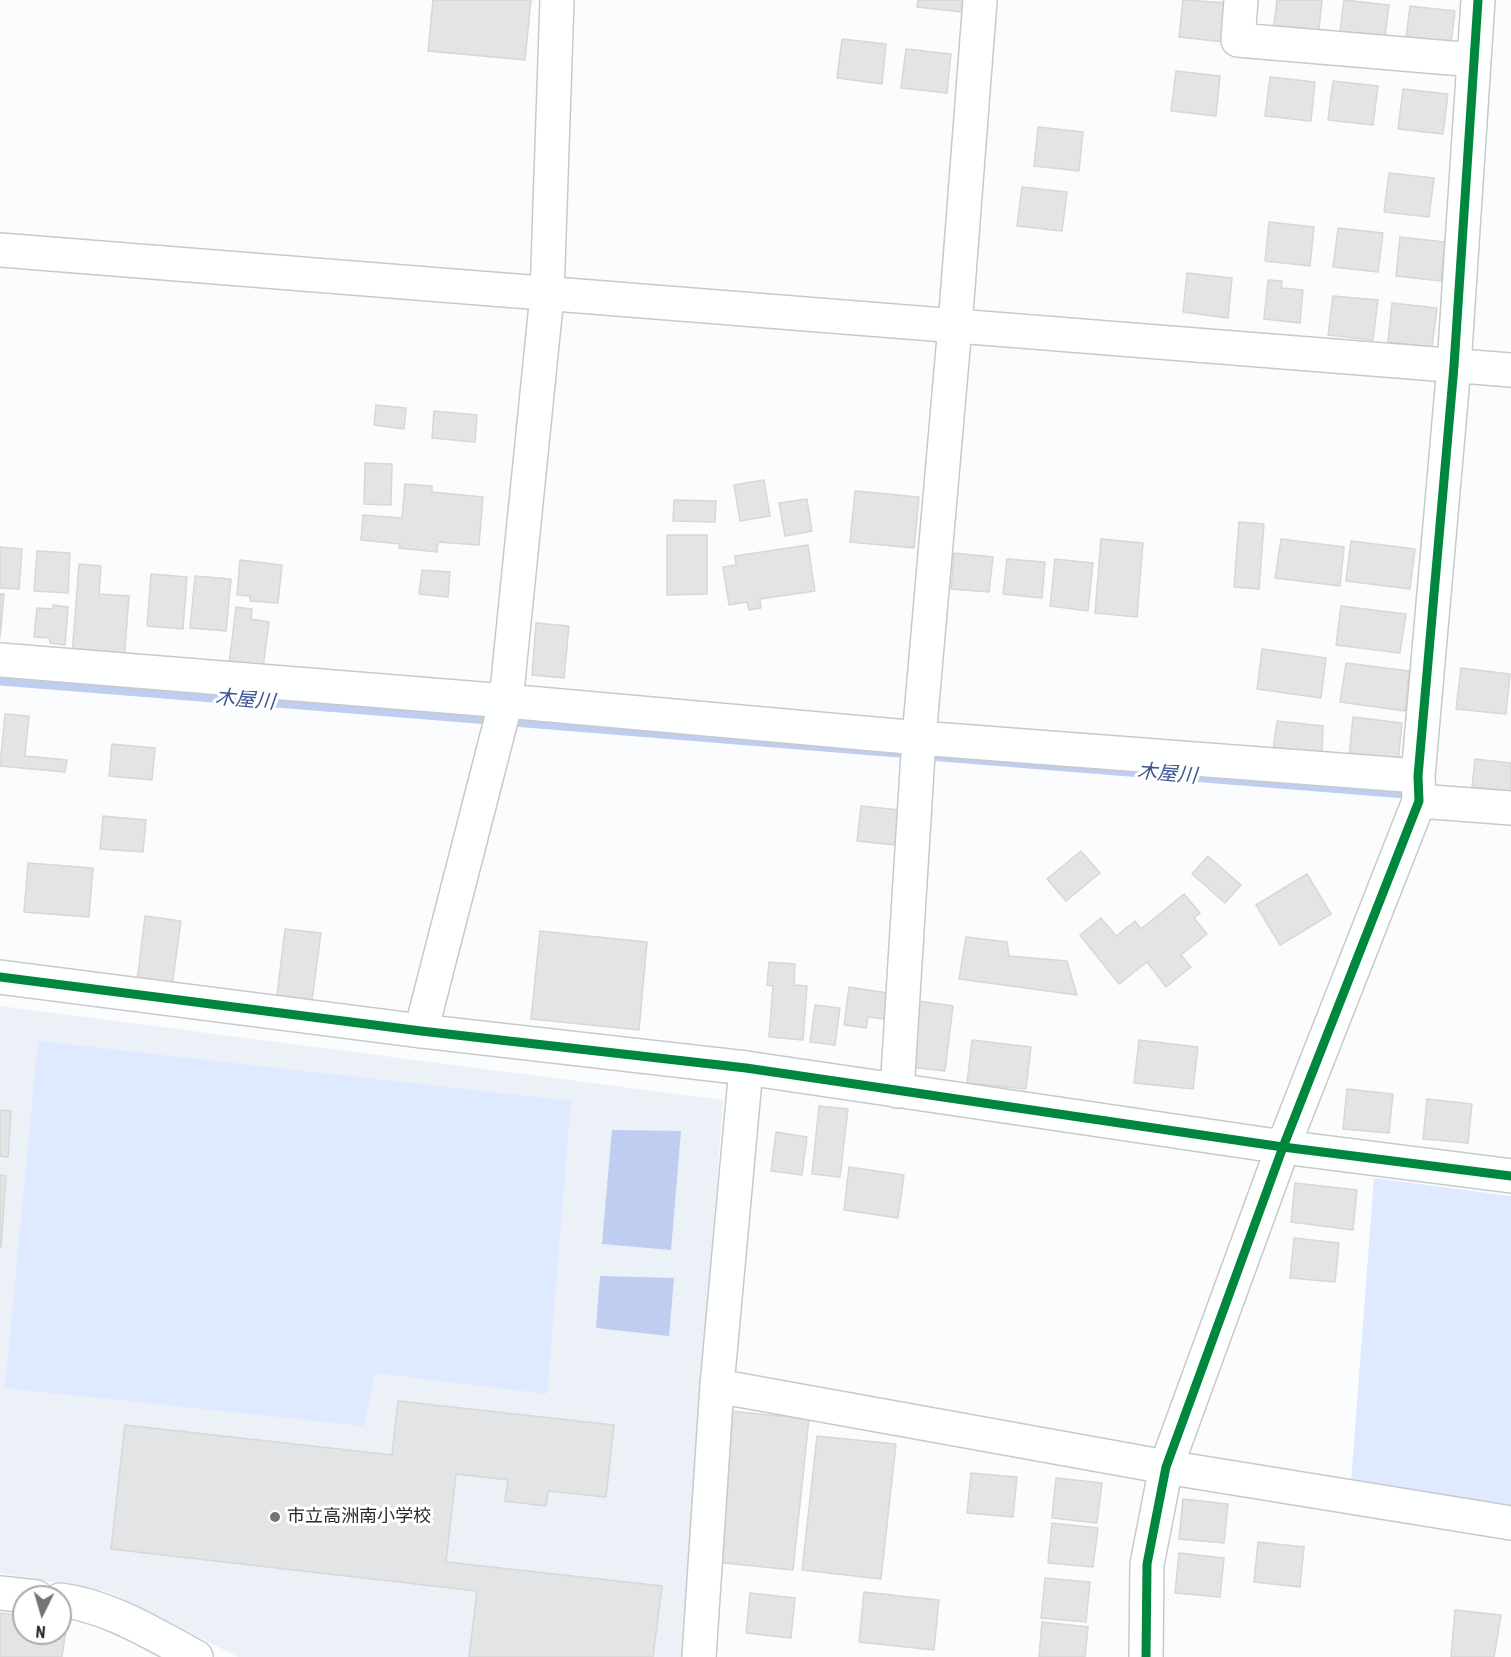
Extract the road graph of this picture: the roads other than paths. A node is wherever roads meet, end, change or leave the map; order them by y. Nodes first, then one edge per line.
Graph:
1 (557, 0) edge
2 (980, 0) edge
3 (1241, 0) edge
4 (1478, 0) edge
5 (1474, 60) junction
6 (0, 250) edge
7 (547, 295) junction
8 (955, 326) junction
9 (1454, 366) junction
10 (1511, 370) edge
11 (0, 660) edge
12 (506, 701) junction
13 (920, 738) junction
14 (1418, 788) junction
15 (1511, 808) edge
16 (0, 977) edge
17 (421, 1031) junction
18 (746, 1068) junction
19 (897, 1091) junction
20 (1283, 1147) junction
21 (1511, 1176) edge
22 (717, 1386) junction
23 (1166, 1467) junction
24 (1511, 1523) edge
25 (72, 1601) edge
26 (196, 1657) edge
27 (699, 1657) edge
28 (1146, 1657) edge

1 - 7 street
2 - 8 street
3 - 5 street
4 - 5 street
5 - 9 street
6 - 7 street
7 - 8 street
7 - 12 street
8 - 9 street
8 - 13 street
9 - 10 street
9 - 14 street
11 - 12 street
12 - 13 street
12 - 17 street
13 - 14 street
13 - 19 street
14 - 15 street
14 - 20 street
16 - 17 street
17 - 18 street
18 - 19 street
18 - 22 street
19 - 20 street
20 - 21 street
20 - 23 street
22 - 23 street
22 - 27 street
23 - 24 street
23 - 28 street
25 - 26 street

